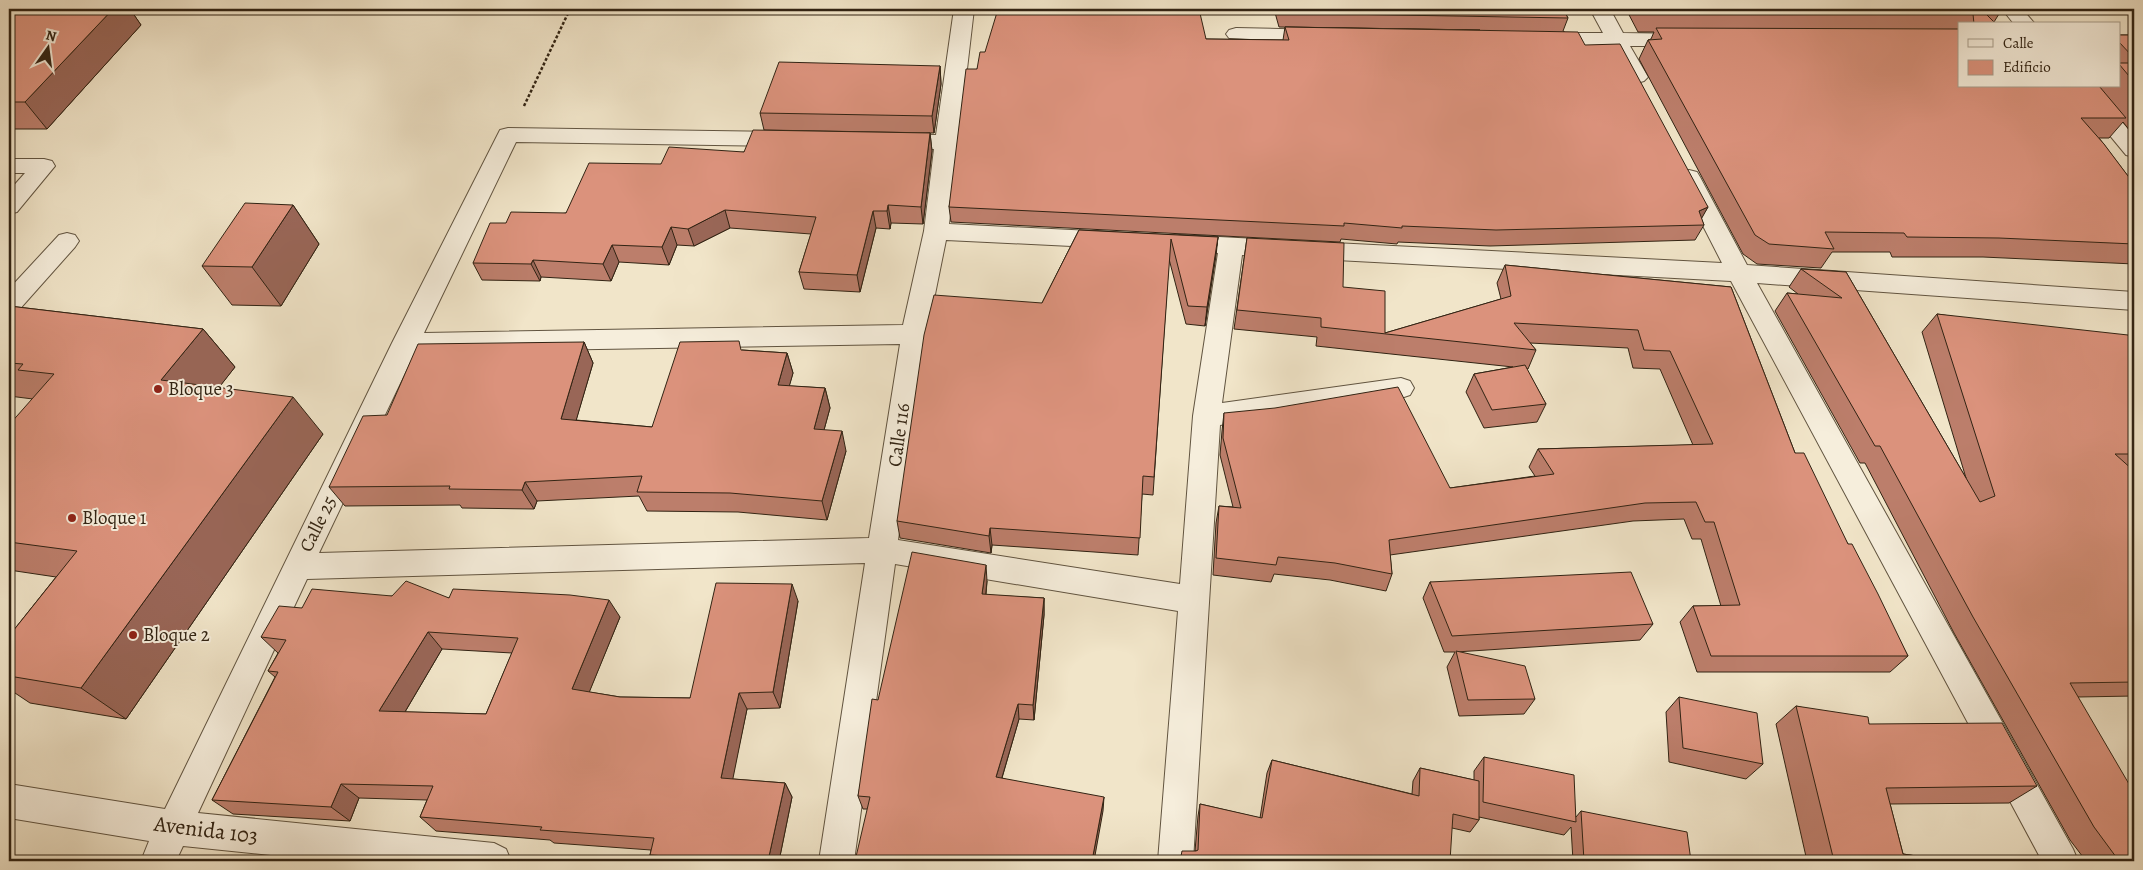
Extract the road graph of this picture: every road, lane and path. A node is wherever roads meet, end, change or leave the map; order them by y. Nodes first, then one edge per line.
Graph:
1 (570, 9) edge
2 (964, 9) edge
3 (1600, 9) edge
4 (2012, 9) edge
5 (2023, 22) edge
6 (1236, 34) dead end
7 (1343, 36) edge
8 (1529, 39) edge
9 (1617, 40) junction
10 (1705, 40) edge
11 (2081, 88) edge
12 (1649, 100) edge
13 (508, 135) junction
14 (806, 140) edge
15 (876, 141) edge
16 (946, 142) junction
17 (2134, 148) edge
18 (1676, 152) edge
19 (9, 166) edge
20 (9, 206) edge
21 (936, 231) junction
22 (67, 241) dead end
23 (1133, 241) edge
24 (1162, 242) edge
25 (1231, 246) junction
26 (1739, 273) junction
27 (2134, 301) edge
28 (9, 306) edge
29 (914, 334) junction
30 (405, 343) junction
31 (1401, 388) edge
32 (1207, 416) junction
33 (883, 550) junction
34 (298, 566) junction
35 (1194, 600) junction
36 (9, 801) edge
37 (174, 828) junction
38 (158, 861) edge
39 (494, 861) edge
40 (836, 861) edge
41 (1176, 861) edge
42 (2061, 861) edge

1 - 13 path
2 - 16 street, Calle 116
3 - 9 street
4 - 5 street
6 - 7 street
8 - 9 street
9 - 10 street
9 - 12 street
11 - 17 street
13 - 14 street
13 - 30 street, Calle 25
15 - 16 street
16 - 21 street, Calle 116
18 - 26 street
19 - 20 street
21 - 23 street
21 - 29 street, Calle 116
22 - 28 street
24 - 25 street
25 - 26 street
25 - 32 street
26 - 27 street
26 - 42 street
29 - 30 street
29 - 33 street, Calle 116
30 - 34 street, Calle 25
31 - 32 street
32 - 35 street
33 - 34 street
33 - 35 street
33 - 40 street, Calle 116
34 - 37 street, Calle 25
35 - 41 street
36 - 37 street, Avenida 103
37 - 38 street, Calle 25
37 - 39 street, Avenida 103

